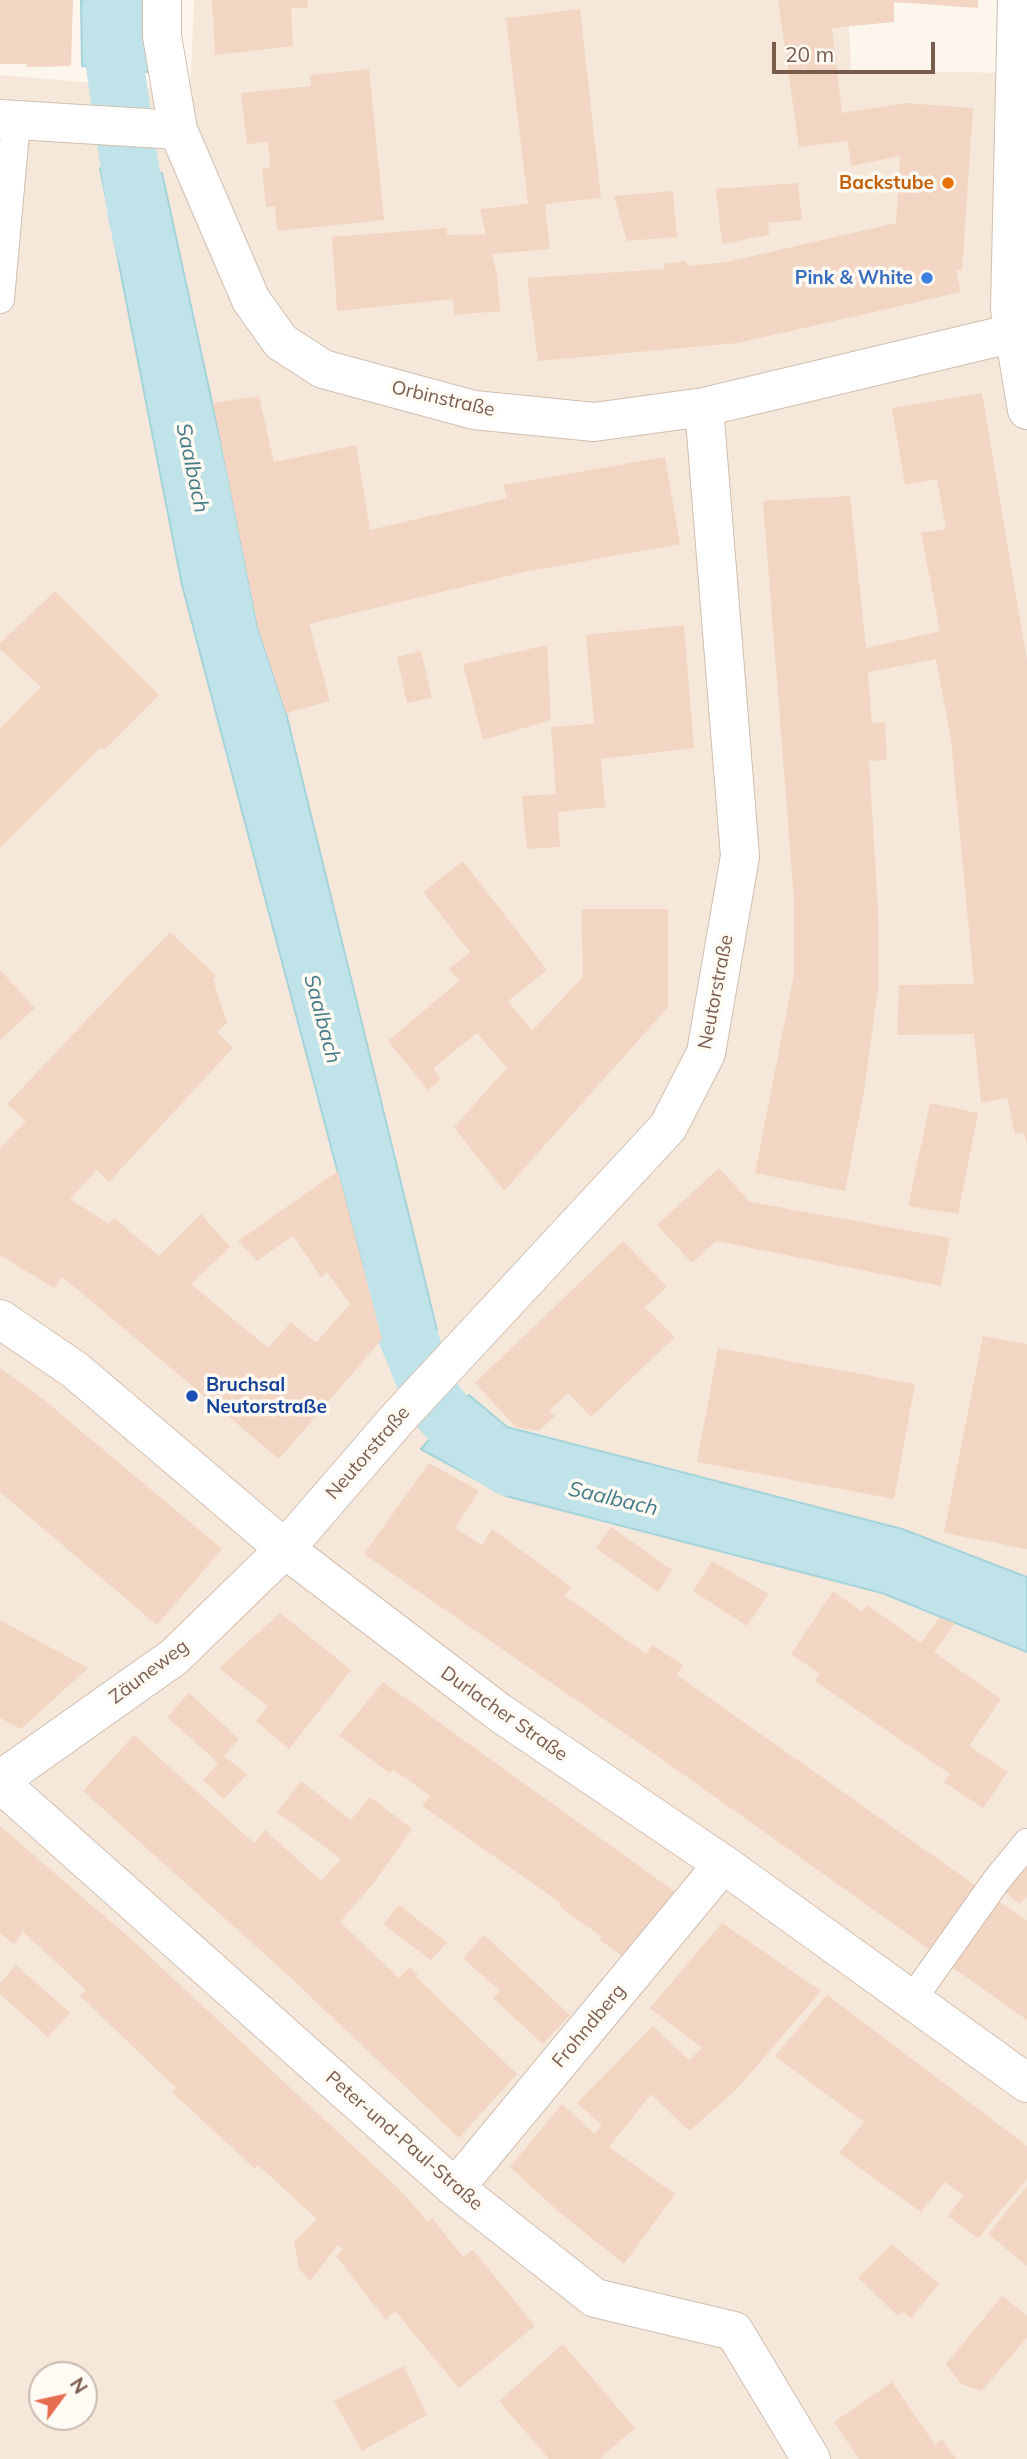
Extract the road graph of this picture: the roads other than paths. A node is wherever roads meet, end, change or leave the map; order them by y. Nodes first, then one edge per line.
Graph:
1 (162, 0) edge
2 (1017, 0) edge
3 (8, 120) edge
4 (178, 130) junction
5 (0, 299) edge
6 (1017, 316) edge
7 (705, 407) junction
8 (1027, 410) edge
9 (0, 1319) edge
10 (285, 1549) junction
11 (0, 1781) edge
12 (1027, 1843) edge
13 (723, 1864) junction
14 (911, 2001) junction
15 (1027, 2083) edge
16 (455, 2188) junction
17 (811, 2459) edge

1 - 4 street, Orbinstraße
2 - 6 street
3 - 4 street
3 - 5 lane
4 - 7 street, Orbinstraße
6 - 7 street, Orbinstraße
6 - 8 street
7 - 10 street, Neutorstraße
9 - 10 street, Durlacher Straße
10 - 11 street, Zäuneweg
10 - 13 street, Durlacher Straße
11 - 16 street, Peter-und-Paul-Straße
12 - 14 lane
13 - 14 street, Durlacher Straße
13 - 16 street, Frohndberg
14 - 15 street, Durlacher Straße
16 - 17 street, Peter-und-Paul-Straße

